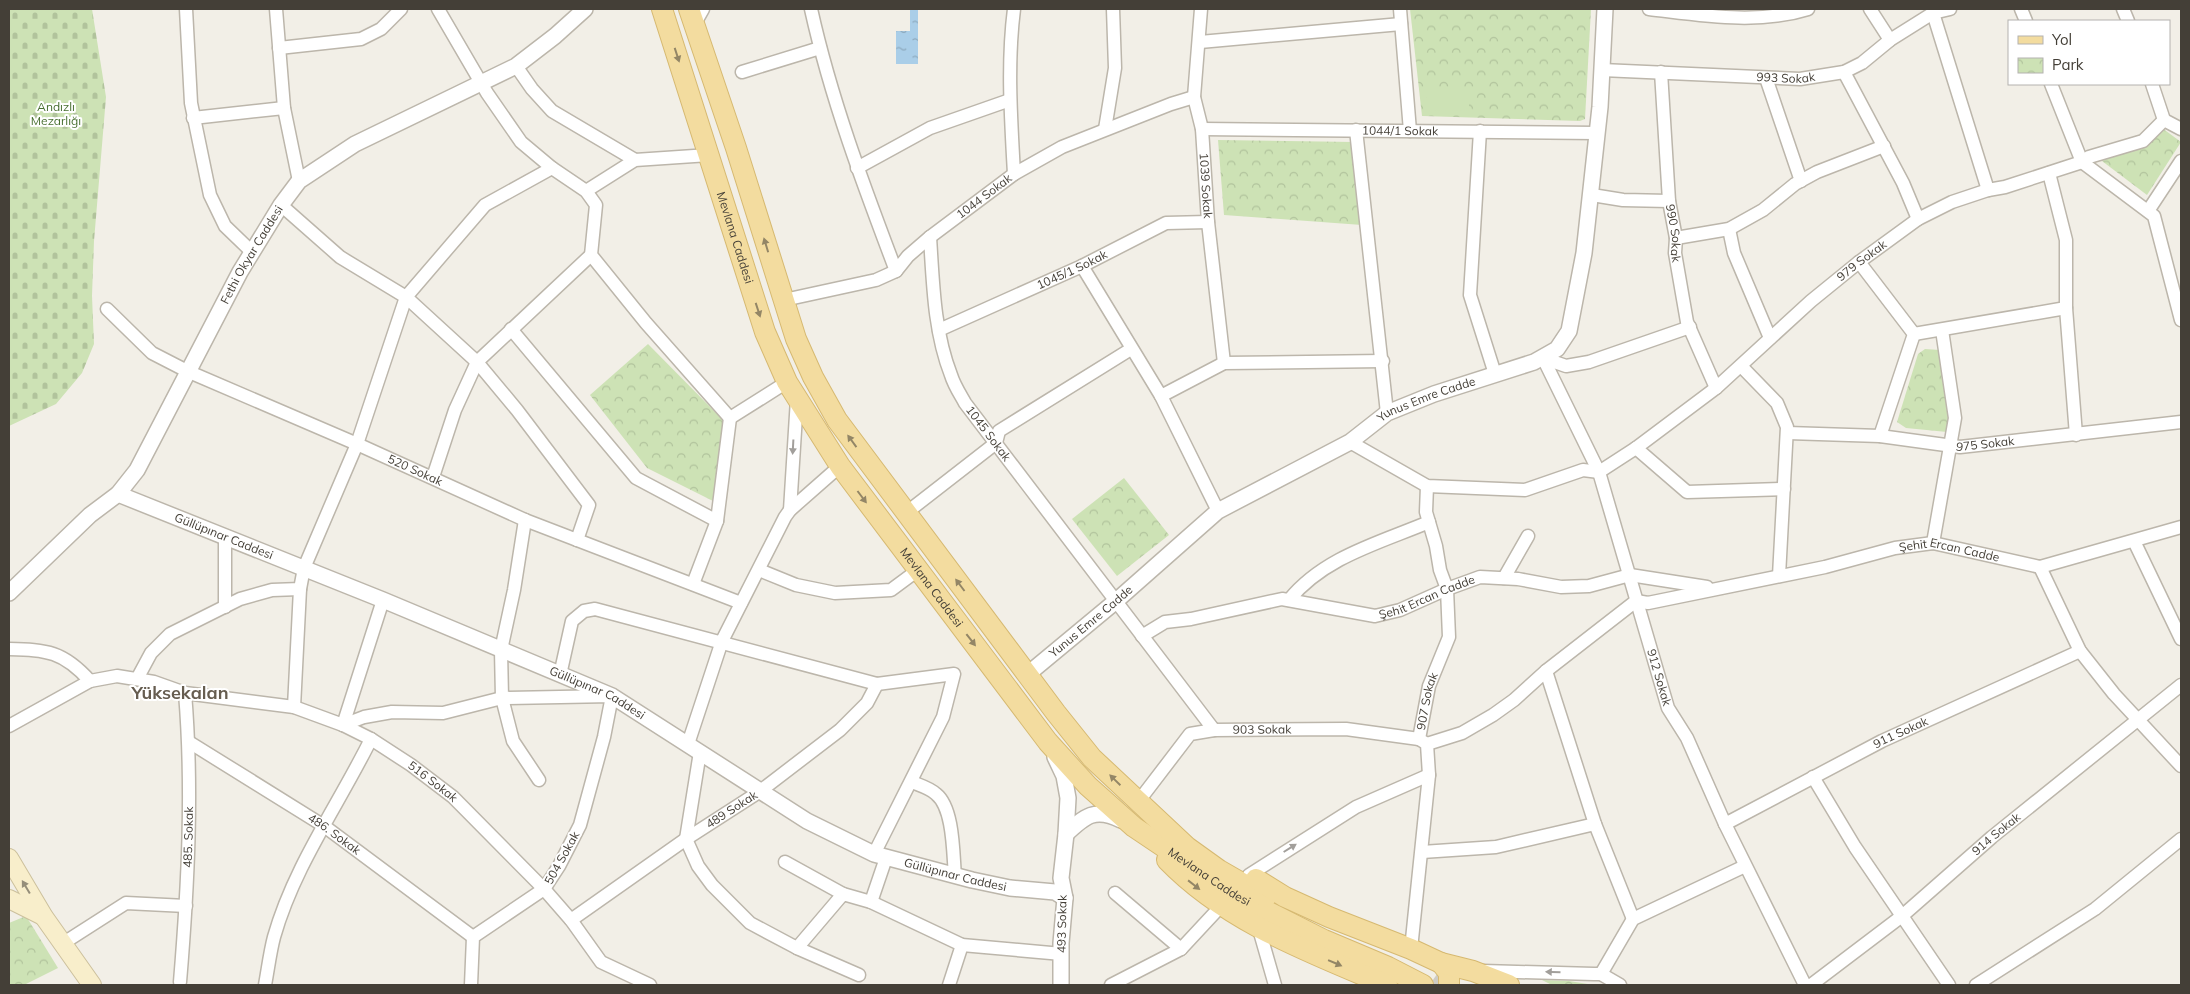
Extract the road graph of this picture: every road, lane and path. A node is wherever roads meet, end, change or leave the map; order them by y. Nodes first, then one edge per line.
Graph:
1 (186, 9) edge
2 (276, 9) edge
3 (401, 9) edge
4 (438, 9) edge
5 (585, 9) edge
6 (662, 9) edge
7 (811, 9) edge
8 (1014, 9) edge
9 (1113, 9) edge
10 (1201, 9) edge
11 (1400, 9) edge
12 (1605, 9) edge
13 (1649, 9) edge
14 (1808, 9) edge
15 (1870, 9) edge
16 (1950, 9) edge
17 (1934, 13) junction
18 (696, 14) edge
19 (1401, 24) junction
20 (1890, 40) junction
21 (1200, 42) junction
22 (279, 48) junction
23 (820, 48) junction
24 (516, 66) junction
25 (1602, 70) junction
26 (742, 72) dead end
27 (1661, 72) junction
28 (1844, 72) junction
29 (1766, 78) junction
30 (482, 82) junction
31 (2051, 85) edge
32 (2152, 85) edge
33 (1194, 97) junction
34 (1010, 100) junction
35 (284, 108) junction
36 (193, 118) junction
37 (2164, 120) junction
38 (1105, 129) junction
39 (1202, 129) junction
40 (2181, 129) edge
41 (1356, 130) junction
42 (1410, 131) junction
43 (1480, 131) junction
44 (1596, 133) junction
45 (1884, 146) junction
46 (709, 155) junction
47 (635, 160) junction
48 (2181, 161) edge
49 (2082, 162) junction
50 (552, 168) junction
51 (857, 168) junction
52 (2049, 173) junction
53 (1014, 174) junction
54 (299, 181) junction
55 (1801, 181) junction
56 (1988, 190) junction
57 (586, 191) junction
58 (1592, 195) junction
59 (1669, 201) junction
60 (281, 205) junction
61 (2148, 211) junction
62 (1918, 218) junction
63 (1208, 222) junction
64 (1730, 229) junction
65 (930, 237) junction
66 (1676, 238) junction
67 (252, 252) junction
68 (591, 255) junction
69 (1859, 262) junction
70 (1082, 266) junction
71 (896, 271) junction
72 (406, 297) junction
73 (784, 300) junction
74 (2066, 308) junction
75 (107, 309) dead end
76 (2181, 320) edge
77 (1690, 327) junction
78 (511, 329) junction
79 (939, 330) junction
80 (1942, 330) junction
81 (1914, 334) junction
82 (1770, 338) junction
83 (1131, 349) junction
84 (1543, 358) junction
85 (1383, 361) junction
86 (477, 362) junction
87 (1224, 363) junction
88 (1741, 366) junction
89 (187, 371) junction
90 (1495, 374) junction
91 (1716, 388) junction
92 (792, 390) junction
93 (1161, 396) junction
94 (1387, 413) junction
95 (730, 418) junction
96 (2181, 422) edge
97 (1788, 433) junction
98 (2076, 435) junction
99 (1880, 436) junction
100 (1350, 442) junction
101 (996, 443) junction
102 (357, 444) junction
103 (1950, 446) junction
104 (1636, 448) junction
105 (840, 466) junction
106 (1598, 472) junction
107 (433, 478) junction
108 (1426, 486) junction
109 (1784, 488) junction
110 (118, 494) junction
111 (790, 510) junction
112 (1218, 511) junction
113 (906, 513) junction
114 (525, 520) junction
115 (718, 521) junction
116 (1429, 522) junction
117 (2181, 527) edge
118 (1528, 536) dead end
119 (225, 537) junction
120 (577, 540) junction
121 (2134, 541) junction
122 (1933, 543) junction
123 (2040, 567) junction
124 (304, 568) junction
125 (758, 570) junction
126 (918, 570) junction
127 (1630, 575) junction
128 (1779, 576) junction
129 (1504, 578) junction
130 (693, 584) junction
131 (300, 589) junction
132 (1447, 589) junction
133 (1715, 589) junction
134 (9, 592) edge
135 (383, 600) junction
136 (1289, 600) junction
137 (1116, 601) junction
138 (1636, 601) junction
139 (741, 603) junction
140 (225, 606) junction
141 (1142, 636) junction
142 (2181, 639) edge
143 (722, 641) junction
144 (9, 649) edge
145 (501, 650) junction
146 (2080, 651) junction
147 (1546, 671) junction
148 (560, 674) junction
149 (1028, 674) junction
150 (137, 679) junction
151 (90, 681) junction
152 (877, 684) junction
153 (2181, 685) edge
154 (185, 693) junction
155 (612, 696) junction
156 (502, 698) junction
157 (294, 707) junction
158 (2138, 719) junction
159 (343, 725) junction
160 (9, 726) edge
161 (1214, 730) junction
162 (371, 739) junction
163 (189, 742) junction
164 (1048, 742) junction
165 (1423, 742) junction
166 (694, 748) junction
167 (2181, 766) edge
168 (1429, 775) junction
169 (1813, 777) junction
170 (539, 780) dead end
171 (912, 782) junction
172 (758, 792) junction
173 (1144, 808) junction
174 (1595, 824) junction
175 (1725, 824) junction
176 (324, 826) junction
177 (1134, 827) junction
178 (1066, 834) junction
179 (686, 839) junction
180 (2181, 839) edge
181 (1422, 852) junction
182 (880, 856) junction
183 (9, 859) edge
184 (786, 862) dead end
185 (1746, 866) junction
186 (9, 870) edge
187 (1249, 875) junction
188 (955, 876) junction
189 (544, 889) junction
190 (1115, 893) dead end
191 (844, 894) junction
192 (1065, 898) junction
193 (9, 899) edge
194 (871, 902) junction
195 (186, 906) junction
196 (1222, 906) junction
197 (1902, 916) junction
198 (44, 917) junction
199 (1633, 919) junction
200 (571, 920) junction
201 (1260, 929) junction
202 (473, 938) junction
203 (62, 944) junction
204 (962, 945) junction
205 (797, 948) junction
206 (1181, 949) junction
207 (1411, 949) junction
208 (1062, 954) junction
209 (1473, 971) junction
210 (1602, 974) junction
211 (859, 975) dead end
212 (1437, 978) edge
213 (180, 982) dead end
214 (92, 985) edge
215 (265, 985) edge
216 (471, 985) edge
217 (650, 985) edge
218 (949, 985) edge
219 (1061, 985) edge
220 (1111, 985) edge
221 (1275, 985) edge
222 (1388, 985) edge
223 (1509, 985) edge
224 (1620, 985) edge
225 (1805, 985) edge
226 (1811, 985) edge
227 (1949, 985) edge
228 (1976, 985) edge

1 - 36 street
2 - 22 street
3 - 22 street
4 - 30 street
5 - 24 street, Fethi Okyar Caddesi
6 -> 46 main road, Mevlana Caddesi
7 - 23 street
8 - 34 street
9 - 38 street
10 - 21 street, 1039 Sokak
11 - 19 street
12 - 25 street, Yunus Emre Cadde
13 - 14 street
15 - 20 street
16 - 17 street, 993 Sokak
17 - 20 street, 993 Sokak
17 - 56 street
73 -> 18 main road, Mevlana Caddesi
19 - 21 street
19 - 42 street
20 - 28 street, 993 Sokak
21 - 33 street, 1039 Sokak
22 - 35 street
23 - 26 street
23 - 51 street
24 - 30 street, Fethi Okyar Caddesi
24 - 47 street
25 - 27 street, 993 Sokak
25 - 44 street, Yunus Emre Cadde
27 - 29 street, 993 Sokak
27 - 59 street, 990 Sokak
28 - 29 street, 993 Sokak
28 - 45 street
29 - 55 street
30 - 50 street
30 - 54 street, Fethi Okyar Caddesi
31 - 49 street
32 - 37 street
33 - 38 street, 1044 Sokak
33 - 39 street, 1039 Sokak
34 - 51 street
34 - 53 street
35 - 36 street
35 - 54 street
36 - 67 street
37 - 40 street
37 - 49 street, 979 Sokak
38 - 53 street, 1044 Sokak
39 - 41 street, 1044/1 Sokak
39 - 63 street, 1039 Sokak
41 - 42 street, 1044/1 Sokak
41 - 85 street
42 - 43 street, 1044/1 Sokak
43 - 44 street, 1044/1 Sokak
43 - 90 street
44 - 58 street, Yunus Emre Cadde
45 - 55 street
45 - 62 street
46 - 47 street
46 -> 92 main road, Mevlana Caddesi
47 - 57 street
48 - 61 street
49 - 52 street, 979 Sokak
49 - 61 street
50 - 57 street
50 - 72 street
51 - 71 street
52 - 56 street, 979 Sokak
52 - 74 street
53 - 65 street, 1044 Sokak
54 - 60 street, Fethi Okyar Caddesi
55 - 64 street
56 - 62 street, 979 Sokak
57 - 68 street
58 - 59 street
58 - 84 street, Yunus Emre Cadde
59 - 66 street, 990 Sokak
60 - 67 street, Fethi Okyar Caddesi
60 - 72 street
61 - 76 street
62 - 69 street, 979 Sokak
63 - 70 street, 1045/1 Sokak
63 - 87 street, 1039 Sokak
64 - 66 street
64 - 82 street
65 - 71 street, 1044 Sokak
65 - 79 street, 1045 Sokak
66 - 77 street, 990 Sokak
67 - 89 street, Fethi Okyar Caddesi
68 - 78 street
68 - 95 street
69 - 81 street
69 - 82 street, 979 Sokak
70 - 79 street, 1045/1 Sokak
70 - 83 street
71 - 73 street, 1044 Sokak
72 - 86 street
72 - 102 street
113 -> 73 main road, Mevlana Caddesi
74 - 80 street
74 - 98 street
75 - 89 street, 520 Sokak
77 - 84 street
77 - 91 street, 990 Sokak
78 - 86 street
78 - 115 street
79 - 101 street, 1045 Sokak
80 - 81 street
80 - 103 street
81 - 99 street
82 - 88 street, 979 Sokak
83 - 93 street
83 - 101 street
84 - 90 street, Yunus Emre Cadde
84 - 106 street, 912 Sokak
85 - 87 street
85 - 94 street
86 - 107 street
86 - 120 street
87 - 93 street
88 - 91 street, 979 Sokak
88 - 97 street
89 - 102 street, 520 Sokak
89 - 110 street, Fethi Okyar Caddesi
90 - 94 street, Yunus Emre Cadde
91 - 104 street, 979 Sokak
92 - 95 street
92 - 105 main road, Mevlana Caddesi
92 -> 111 street
93 - 112 street
94 - 100 street, Yunus Emre Cadde
95 - 115 street
96 - 98 street, 975 Sokak
97 - 99 street, 975 Sokak
97 - 109 street
98 - 103 street, 975 Sokak
99 - 103 street, 975 Sokak
100 - 108 street
100 - 112 street, Yunus Emre Cadde
101 - 113 street
101 - 137 street, 1045 Sokak
102 - 107 street, 520 Sokak
102 - 124 street
103 - 122 street
104 - 106 street, 979 Sokak
104 - 109 street
105 - 111 street
105 -> 126 main road, Mevlana Caddesi
106 - 108 street
106 - 127 street, 912 Sokak
107 - 114 street, 520 Sokak
108 - 116 street, 907 Sokak
109 - 128 street
110 - 119 street, Güllüpınar Caddesi
110 - 134 street, Fethi Okyar Caddesi
111 - 125 street
112 - 137 street, Yunus Emre Cadde
149 -> 113 main road, Mevlana Caddesi
114 - 120 street, 520 Sokak
114 - 145 street
115 - 130 street
116 - 132 street, 907 Sokak
116 - 136 street
117 - 121 street, Şehit Ercan Cadde
118 - 129 street
119 - 124 street, Güllüpınar Caddesi
119 - 140 street
120 - 130 street, 520 Sokak
121 - 123 street, Şehit Ercan Cadde
121 - 142 street
122 - 123 street, Şehit Ercan Cadde
122 - 128 street, Şehit Ercan Cadde
123 - 146 street
124 - 131 street
124 - 135 street, Güllüpınar Caddesi
125 - 126 street
125 - 139 street
126 -> 164 main road, Mevlana Caddesi
127 - 129 street, Şehit Ercan Cadde
127 - 133 street, Şehit Ercan Cadde
127 - 138 street, 912 Sokak
128 - 133 street, Şehit Ercan Cadde
129 - 132 street, Şehit Ercan Cadde
130 - 139 street, 520 Sokak
131 - 140 street
131 - 157 street
132 - 136 street, Şehit Ercan Cadde
132 - 165 street, 907 Sokak
133 - 138 street, Şehit Ercan Cadde
135 - 145 street, Güllüpınar Caddesi
135 - 159 street
136 - 141 street, Şehit Ercan Cadde
137 - 141 street, 1045 Sokak
137 - 149 street, Yunus Emre Cadde
138 - 147 street, 903 Sokak
138 - 175 street, 912 Sokak
139 - 143 street
140 - 150 street
141 - 161 street, 1045 Sokak
143 - 148 street
143 - 152 street
143 - 166 street
144 - 151 street
145 - 148 street, Güllüpınar Caddesi
145 - 156 street
146 - 158 street
146 - 169 street, 911 Sokak
147 - 165 street, 903 Sokak
147 - 174 street
148 - 155 street, Güllüpınar Caddesi
173 -> 149 main road, Mevlana Caddesi
150 - 151 street
150 - 154 street, 516 Sokak
151 - 160 street
152 - 171 street
152 - 172 street, 489 Sokak
153 - 158 street, 914 Sokak
154 - 157 street, 516 Sokak
154 - 163 street, 485. Sokak
155 - 156 street
155 - 166 street, Güllüpınar Caddesi
155 - 189 street, 504 Sokak
156 - 159 street
156 - 170 street
157 - 159 street, 516 Sokak
158 - 167 street
158 - 197 street, 914 Sokak
159 - 162 street, 516 Sokak
161 - 165 street, 903 Sokak
161 - 173 street, 903 Sokak
162 - 176 street
162 - 189 street, 516 Sokak
163 - 176 street, 486. Sokak
163 - 195 street, 485. Sokak
164 - 177 main road, Mevlana Caddesi
164 - 178 street, 493 Sokak
165 - 168 street, 907 Sokak
166 - 172 street, Güllüpınar Caddesi
166 - 179 street
168 - 181 street, 907 Sokak
187 -> 168 street
169 - 175 street, 911 Sokak
169 - 197 street
171 - 182 street
171 - 188 street
172 - 179 street, 489 Sokak
172 - 182 street, Güllüpınar Caddesi
173 - 187 main road
173 - 212 main road, Mevlana Caddesi
174 - 181 street
174 - 199 street
175 - 185 street, 912 Sokak
176 - 202 street, 486. Sokak
176 - 215 street
177 - 178 street
177 -> 196 main road
177 - 212 main road, Mevlana Caddesi
178 - 192 street, 493 Sokak
179 - 200 street, 489 Sokak
179 - 205 street
180 - 228 street
181 - 207 street, 907 Sokak
182 - 188 street, Güllüpınar Caddesi
182 - 194 street
183 - 186 main road
198 -> 183 main road
184 - 191 street
185 - 199 street
185 - 225 street, 912 Sokak
187 - 207 main road
188 - 192 street, Güllüpınar Caddesi
189 - 200 street, 516 Sokak
189 - 202 street, 504 Sokak
190 - 206 street
191 - 194 street
191 - 205 street
192 - 208 street, 493 Sokak
193 - 198 main road
194 - 204 street
195 - 203 street
195 - 213 street, 485. Sokak
196 - 201 main road
196 - 206 street
197 - 226 street, 914 Sokak
197 - 227 street
198 - 203 main road
199 - 210 street
200 - 217 street, 516 Sokak
201 - 221 street
201 -> 222 main road
202 - 216 street
203 - 214 main road
204 - 208 street
204 - 218 street
205 - 211 street
206 - 220 street
207 - 212 main road
208 - 219 street, 493 Sokak
210 -> 209 street
209 - 212 main road
209 - 223 main road
210 - 224 street

